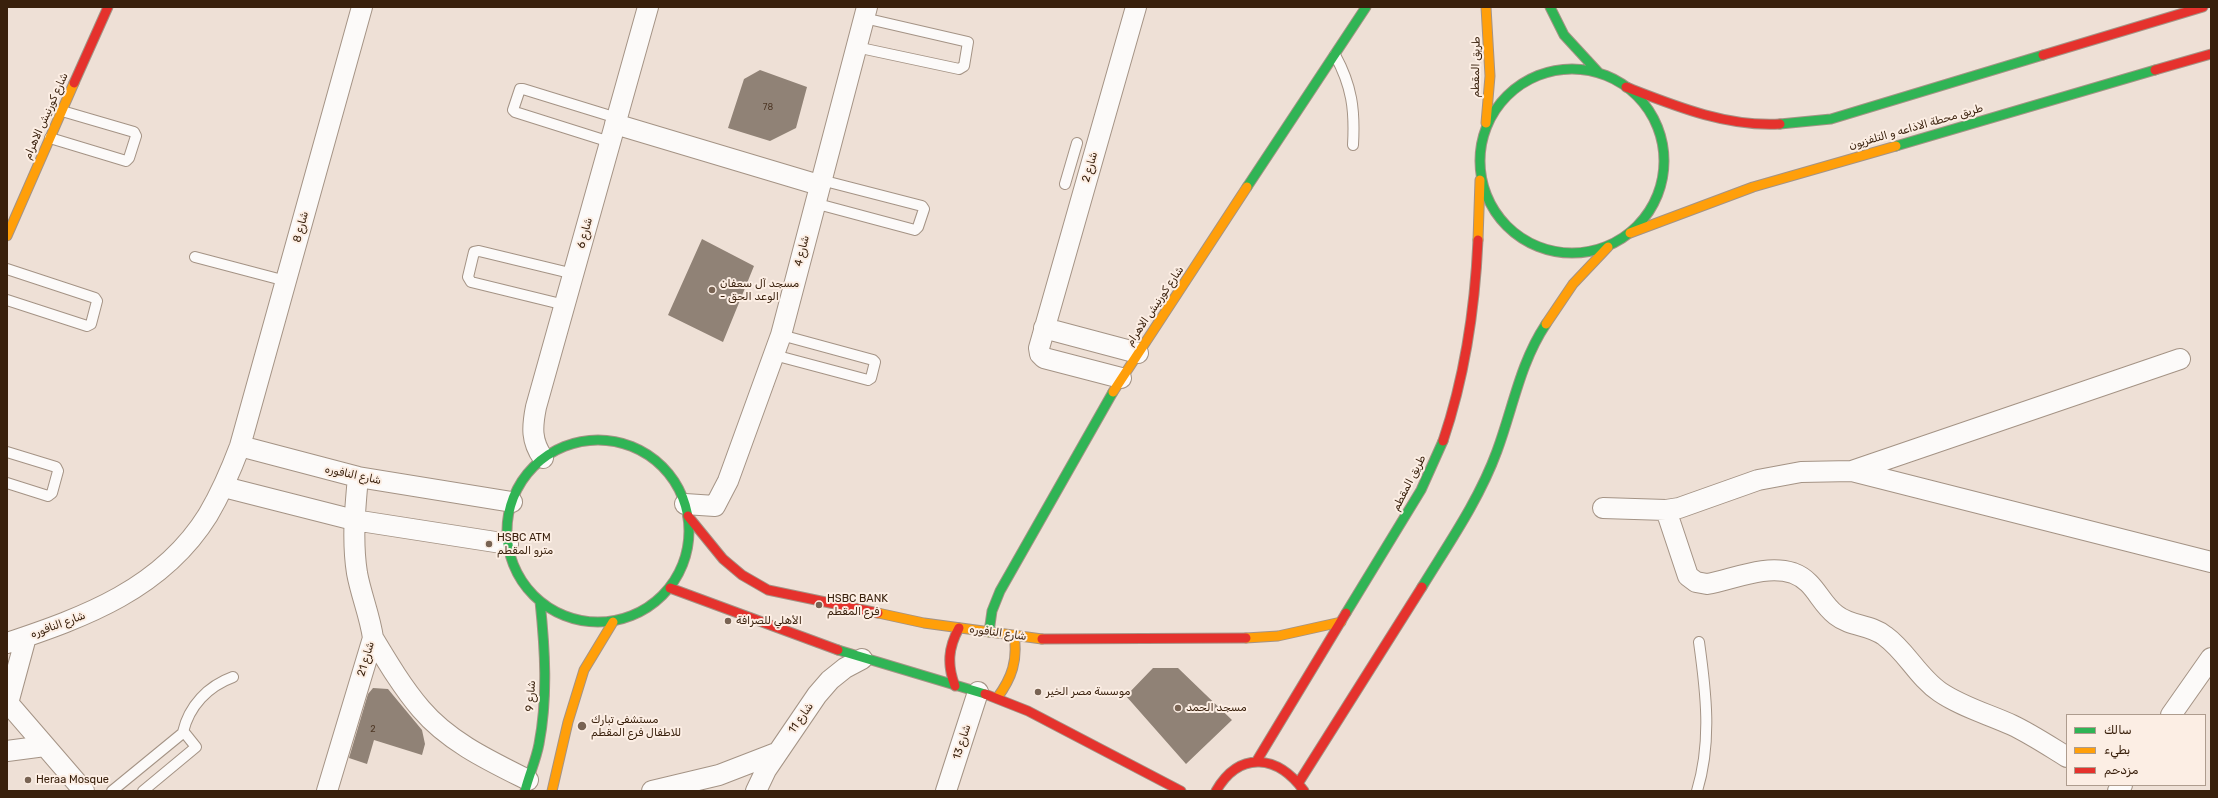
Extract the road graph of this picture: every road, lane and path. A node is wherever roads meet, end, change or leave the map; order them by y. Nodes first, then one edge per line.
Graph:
1 (108, 7) edge
2 (362, 7) edge
3 (648, 7) edge
4 (1136, 7) edge
5 (1366, 7) edge
6 (1486, 7) edge
7 (1550, 7) edge
8 (2203, 7) edge
9 (866, 13) edge
10 (856, 47) junction
11 (2211, 54) edge
12 (1335, 56) junction
13 (1599, 73) junction
14 (1626, 87) junction
15 (62, 111) junction
16 (1486, 127) junction
17 (614, 128) junction
18 (50, 138) junction
19 (1077, 142) dead end
20 (1353, 145) dead end
21 (1080, 167) junction
22 (1480, 180) junction
23 (1065, 184) dead end
24 (818, 189) junction
25 (1630, 232) junction
26 (7, 236) edge
27 (1608, 247) junction
28 (195, 258) dead end
29 (7, 270) edge
30 (574, 274) junction
31 (286, 282) junction
32 (7, 300) edge
33 (565, 304) junction
34 (1044, 328) junction
35 (781, 335) junction
36 (1138, 353) junction
37 (774, 355) junction
38 (2180, 359) dead end
39 (1121, 378) junction
40 (240, 446) junction
41 (7, 452) edge
42 (543, 458) junction
43 (1852, 471) junction
44 (358, 477) junction
45 (7, 483) edge
46 (224, 487) junction
47 (512, 502) junction
48 (1602, 508) dead end
49 (687, 510) junction
50 (1666, 510) junction
51 (354, 520) junction
52 (508, 544) junction
53 (2211, 562) edge
54 (670, 588) junction
55 (540, 601) junction
56 (613, 622) junction
57 (1341, 622) junction
58 (959, 628) junction
59 (989, 632) junction
60 (1014, 635) junction
61 (26, 637) junction
62 (373, 638) junction
63 (1699, 642) dead end
64 (7, 643) edge
65 (2211, 658) edge
66 (862, 659) junction
67 (233, 677) dead end
68 (955, 686) junction
69 (978, 692) junction
70 (997, 698) junction
71 (8, 701) edge
72 (2172, 714) edge
73 (183, 732) junction
74 (45, 746) junction
75 (7, 752) edge
76 (776, 754) junction
77 (2066, 756) edge
78 (1256, 762) junction
79 (1300, 782) junction
80 (526, 785) edge
81 (557, 790) edge
82 (84, 791) edge
83 (112, 791) edge
84 (143, 791) edge
85 (327, 791) edge
86 (652, 791) edge
87 (756, 791) edge
88 (946, 791) edge
89 (1181, 791) edge
90 (1216, 791) edge
91 (1304, 791) edge
92 (1697, 791) edge

1 - 15 main road, شارع كورنيش الاهرام
2 - 31 street, شارع 8
3 - 17 street, شارع 6
4 - 21 street, شارع 2
5 - 12 main road, شارع كورنيش الاهرام
6 - 16 main road, طريق المقطم
7 - 13 main road
8 - 14 main road
9 - 10 street, شارع 4
9 - 10 lane
10 - 24 street, شارع 4
11 - 25 main road, طريق محطة الاذاعه و التلفزيون
12 - 20 lane
12 - 36 main road, شارع كورنيش الاهرام
13 - 14 main road
13 - 16 main road
14 - 25 main road
15 - 18 main road, شارع كورنيش الاهرام
15 - 18 lane
16 - 22 main road, طريق المقطم
17 - 17 lane
17 - 24 street
17 - 30 street, شارع 6
18 - 26 main road, شارع كورنيش الاهرام
19 - 21 lane
21 - 23 lane
21 - 34 street, شارع 2
22 - 27 main road
22 - 57 main road, طريق المقطم
24 - 24 lane
24 - 35 street, شارع 4
25 - 27 main road
27 - 79 main road
28 - 31 lane
29 - 32 lane
30 - 33 street, شارع 6
30 - 33 lane
31 - 40 street, شارع 8
33 - 42 street, شارع 6
34 - 36 street
34 - 39 street, شارع 2
35 - 37 street, شارع 4
35 - 37 lane
36 - 39 main road, شارع كورنيش الاهرام
37 - 49 street, شارع 4
38 - 43 street
39 - 59 main road, شارع كورنيش الاهرام
40 - 44 street, شارع النافوره
40 - 46 street, شارع النافوره
41 - 45 lane
42 - 47 main road
42 - 49 main road
43 - 50 street
43 - 53 street
44 - 47 street, شارع النافوره
44 - 51 street, شارع 21
46 - 51 street
46 - 61 street, شارع النافوره
47 - 52 main road
48 - 50 street
49 - 54 main road
49 - 58 main road, شارع النافوره
50 - 77 street
51 - 52 street
51 - 62 street, شارع 21
52 - 55 main road
54 - 56 main road
54 - 66 main road
55 - 56 main road
55 - 80 main road, شارع 9
56 - 81 main road
57 - 60 main road, شارع النافوره
57 - 78 main road, طريق المقطم
58 - 59 main road, شارع النافوره
58 - 68 main road
59 - 60 main road, شارع النافوره
60 - 70 main road
61 - 64 street, شارع النافوره
61 - 71 street
62 - 80 street
62 - 85 street, شارع 21
63 - 92 lane
65 - 72 street
66 - 68 main road
66 - 76 street, شارع 11
67 - 73 lane
68 - 69 main road
69 - 70 main road
69 - 88 street, شارع 13
70 - 89 main road
71 - 74 street
73 - 83 lane
73 - 84 lane
74 - 75 street
74 - 82 street
76 - 86 street
76 - 87 street, شارع 11
78 - 79 main road
78 - 90 main road
79 - 91 main road

